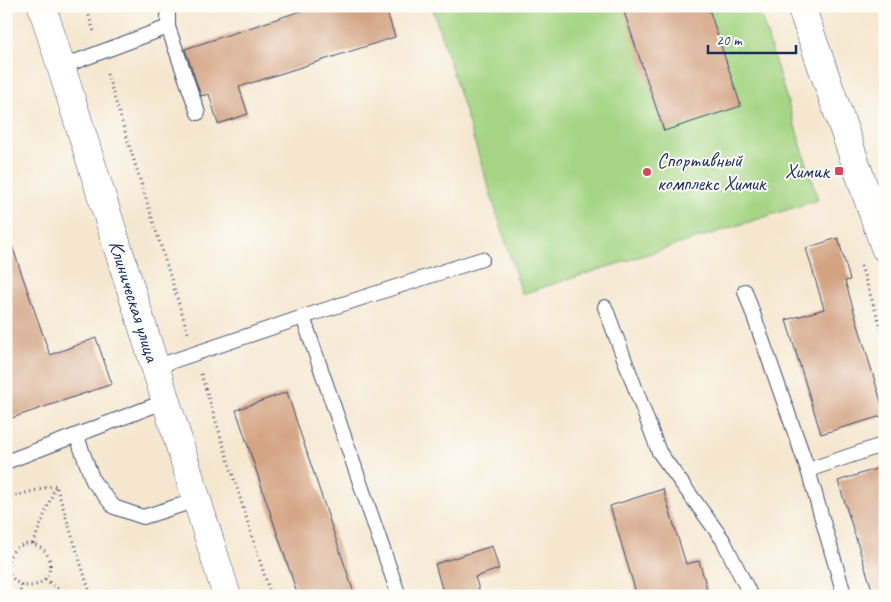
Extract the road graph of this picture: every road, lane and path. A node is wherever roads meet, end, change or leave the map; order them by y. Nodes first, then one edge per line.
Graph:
1 (42, 6) edge
2 (86, 6) edge
3 (168, 6) edge
4 (801, 6) edge
5 (168, 27) junction
6 (101, 53) junction
7 (61, 67) junction
8 (198, 113) dead end
9 (876, 192) edge
10 (885, 248) edge
11 (482, 259) dead end
12 (745, 291) dead end
13 (605, 307) dead end
14 (303, 317) junction
15 (195, 354) junction
16 (155, 367) junction
17 (166, 401) junction
18 (77, 437) junction
19 (885, 444) edge
20 (6, 462) edge
21 (808, 470) junction
22 (56, 484) junction
23 (6, 498) edge
24 (197, 500) junction
25 (34, 544) junction
26 (45, 579) junction
27 (22, 585) junction
28 (844, 594) dead end
29 (19, 596) edge
30 (68, 596) edge
31 (91, 596) edge
32 (227, 596) edge
33 (271, 596) edge
34 (399, 596) edge
35 (751, 596) edge

1 - 7 street, Клиническая улица
2 - 6 path
3 - 5 lane
4 - 9 street
5 - 6 lane
5 - 8 lane
6 - 7 lane
6 - 15 path
7 - 16 street, Клиническая улица
9 - 10 street
11 - 14 lane
12 - 21 lane
13 - 35 lane
14 - 15 lane
14 - 34 lane
15 - 16 lane
15 - 33 path
16 - 17 street, Клиническая улица
17 - 18 lane
17 - 24 street, Клиническая улица
18 - 20 lane
18 - 24 lane
19 - 21 lane
21 - 28 lane
22 - 23 path
22 - 25 path
22 - 31 path
24 - 32 street, Клиническая улица
25 - 26 path
25 - 27 path
26 - 27 path
26 - 30 path
27 - 29 path

